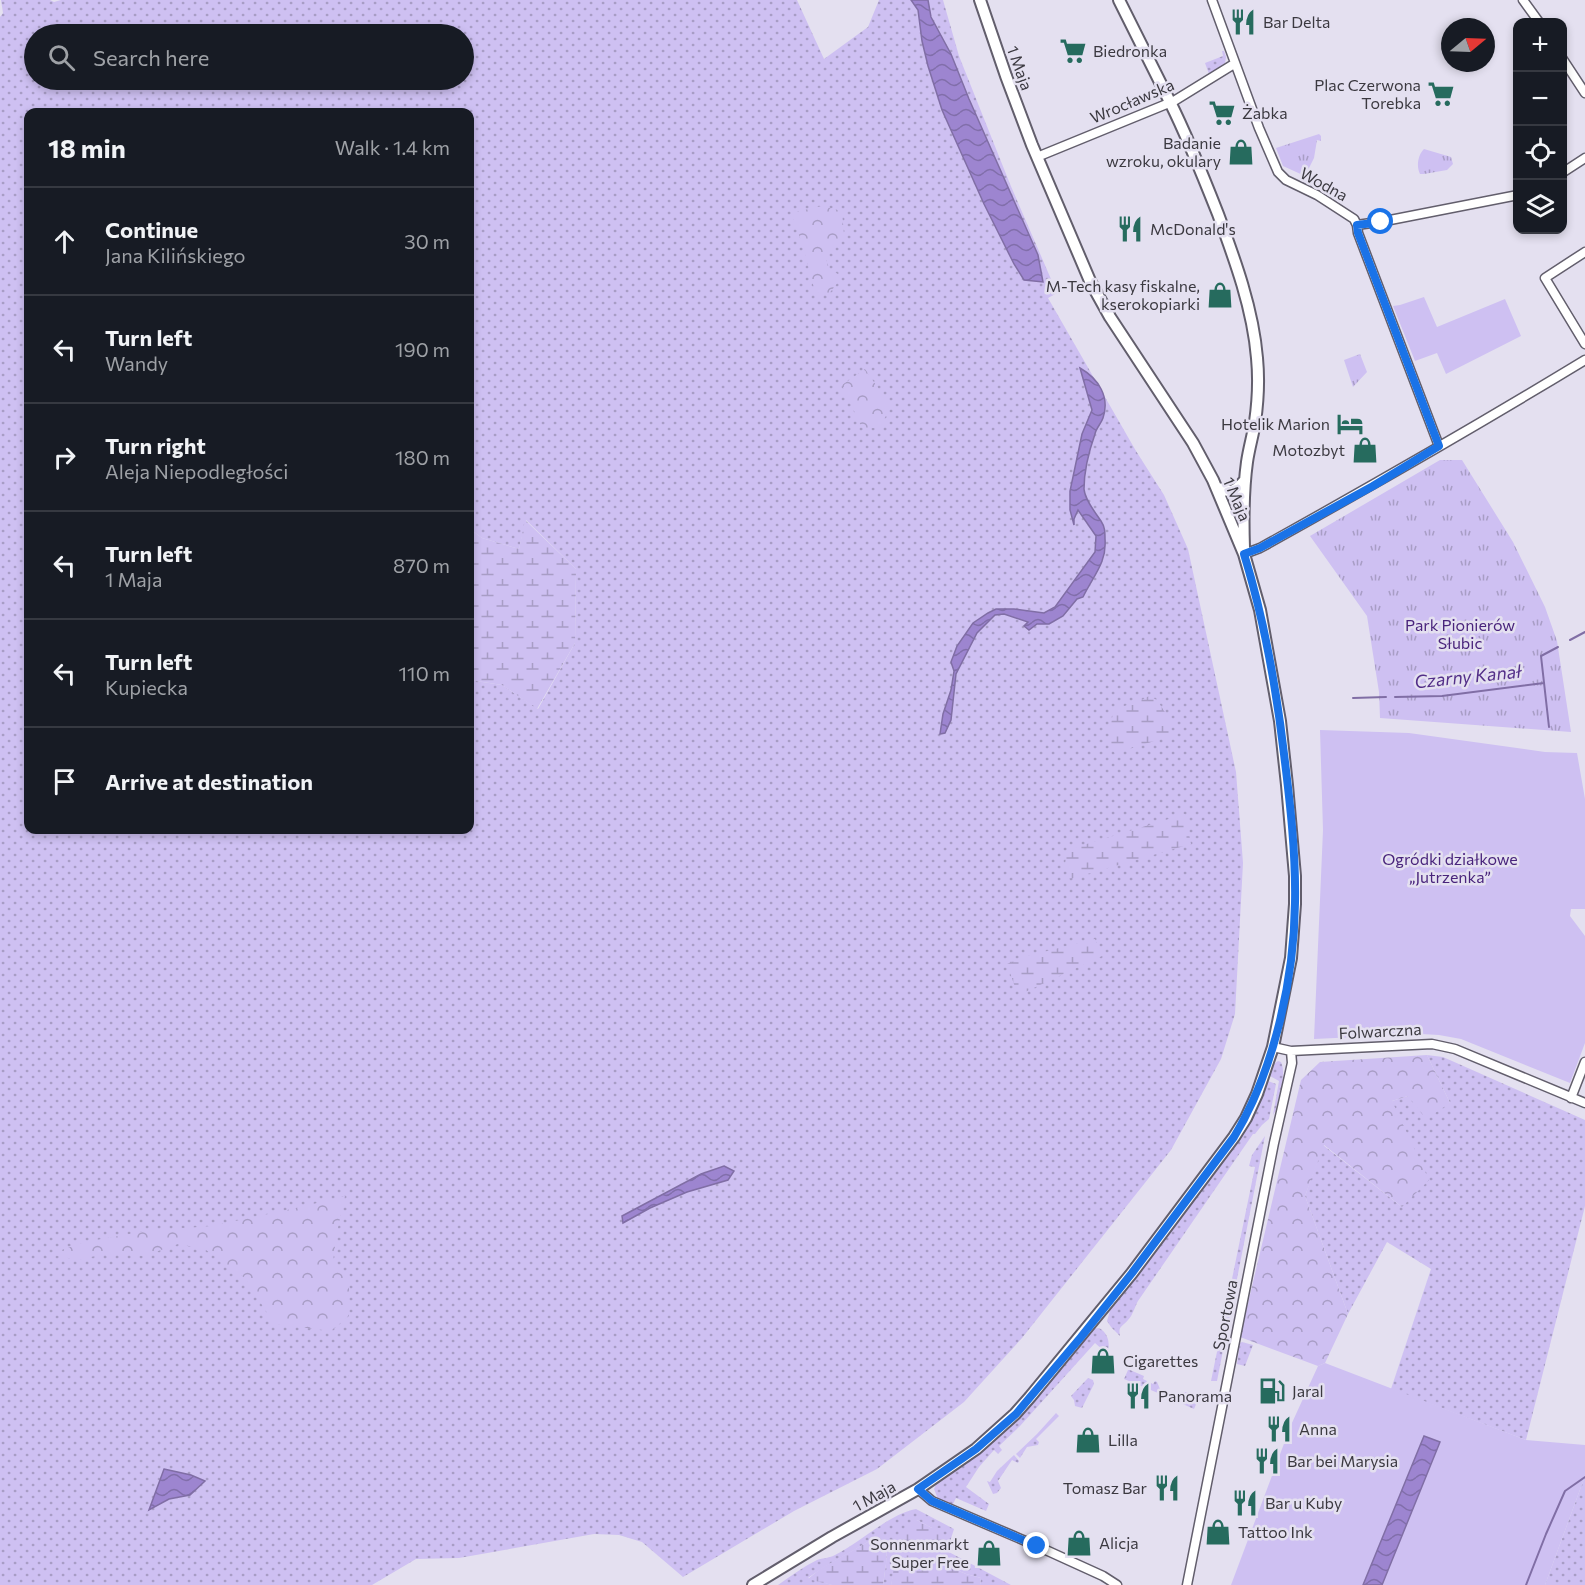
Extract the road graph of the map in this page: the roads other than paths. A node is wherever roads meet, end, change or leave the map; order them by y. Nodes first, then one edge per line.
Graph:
1 (980, 0) edge
2 (1119, 0) edge
3 (1212, 0) edge
4 (1523, 0) edge
5 (1536, 18) edge
6 (1234, 64) junction
7 (1567, 64) edge
8 (1585, 93) edge
9 (1170, 102) junction
10 (1037, 157) junction
11 (1585, 158) edge
12 (1567, 170) edge
13 (1513, 196) edge
14 (1357, 225) junction
15 (1585, 252) edge
16 (1585, 344) edge
17 (1585, 360) edge
18 (1439, 446) junction
19 (1245, 480) junction
20 (1216, 487) junction
21 (1244, 554) junction
22 (1273, 1047) junction
23 (1291, 1051) junction
24 (1585, 1062) edge
25 (1571, 1098) junction
26 (1585, 1103) edge
27 (918, 1489) junction
28 (753, 1585) edge
29 (1117, 1585) edge
30 (1187, 1585) edge

1 - 10 main road, 1 Maja
2 - 9 main road
3 - 6 street, Wodna
4 - 5 street
6 - 9 street, Wrocławska
6 - 14 street, Wodna
7 - 8 street
9 - 10 street, Wrocławska
9 - 19 main road
10 - 20 main road, 1 Maja
11 - 12 street
13 - 14 street
14 - 18 street
15 - 16 street
17 - 18 street
18 - 21 street
19 - 20 main road
19 - 21 main road
20 - 21 main road, 1 Maja
21 - 22 main road, 1 Maja
22 - 23 street, Folwarczna
22 - 27 main road, 1 Maja
23 - 25 street, Folwarczna
23 - 30 street, Sportowa
24 - 25 street
25 - 26 street, Folwarczna
27 - 28 main road, 1 Maja
27 - 29 street

